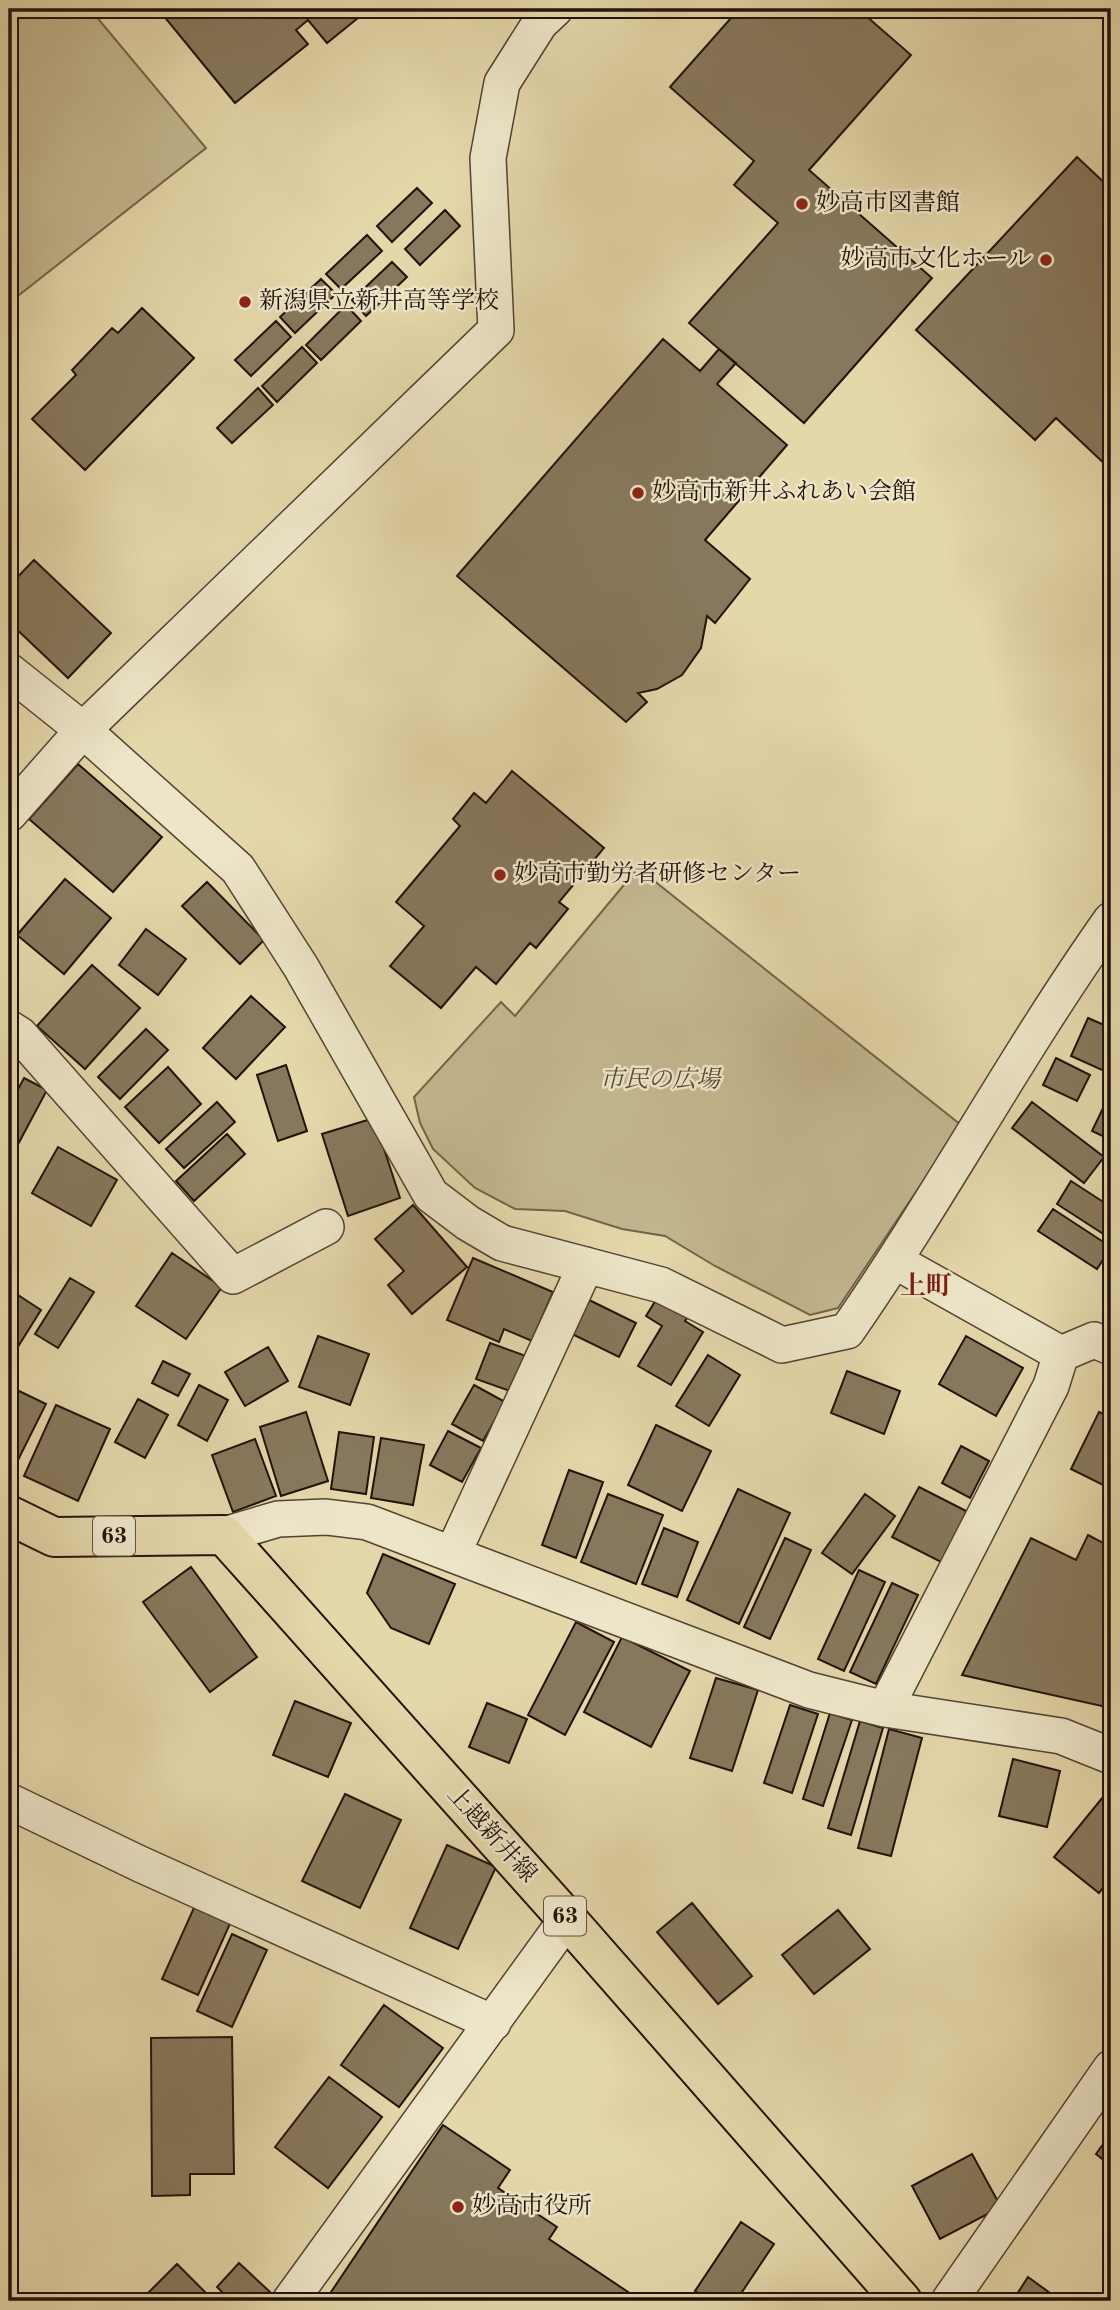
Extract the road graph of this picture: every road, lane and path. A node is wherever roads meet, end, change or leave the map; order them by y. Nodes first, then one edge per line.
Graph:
1 (555, 9) edge
2 (9, 671) edge
3 (83, 730) junction
4 (9, 814) edge
5 (1111, 920) edge
6 (9, 1028) edge
7 (326, 1227) dead end
8 (895, 1261) junction
9 (586, 1265) junction
10 (1111, 1347) edge
11 (1061, 1354) junction
12 (9, 1515) edge
13 (224, 1535) junction
14 (453, 1553) junction
15 (886, 1709) junction
16 (1111, 1756) edge
17 (9, 1801) edge
18 (567, 1919) junction
19 (493, 2023) junction
20 (1111, 2068) edge
21 (290, 2301) edge
22 (902, 2301) edge
23 (949, 2301) edge

1 - 3 street
2 - 3 street
3 - 4 street
3 - 9 street
5 - 8 street
6 - 7 street
8 - 9 street
8 - 11 street
9 - 14 street
10 - 11 street
11 - 15 street
12 - 13 main road, 63
13 - 14 street, 63
13 - 18 main road, 上越新井線 / 63
14 - 15 street
15 - 16 street
17 - 19 street
18 - 19 street
18 - 22 main road, 上越新井線 / 63
19 - 21 street
20 - 23 street

